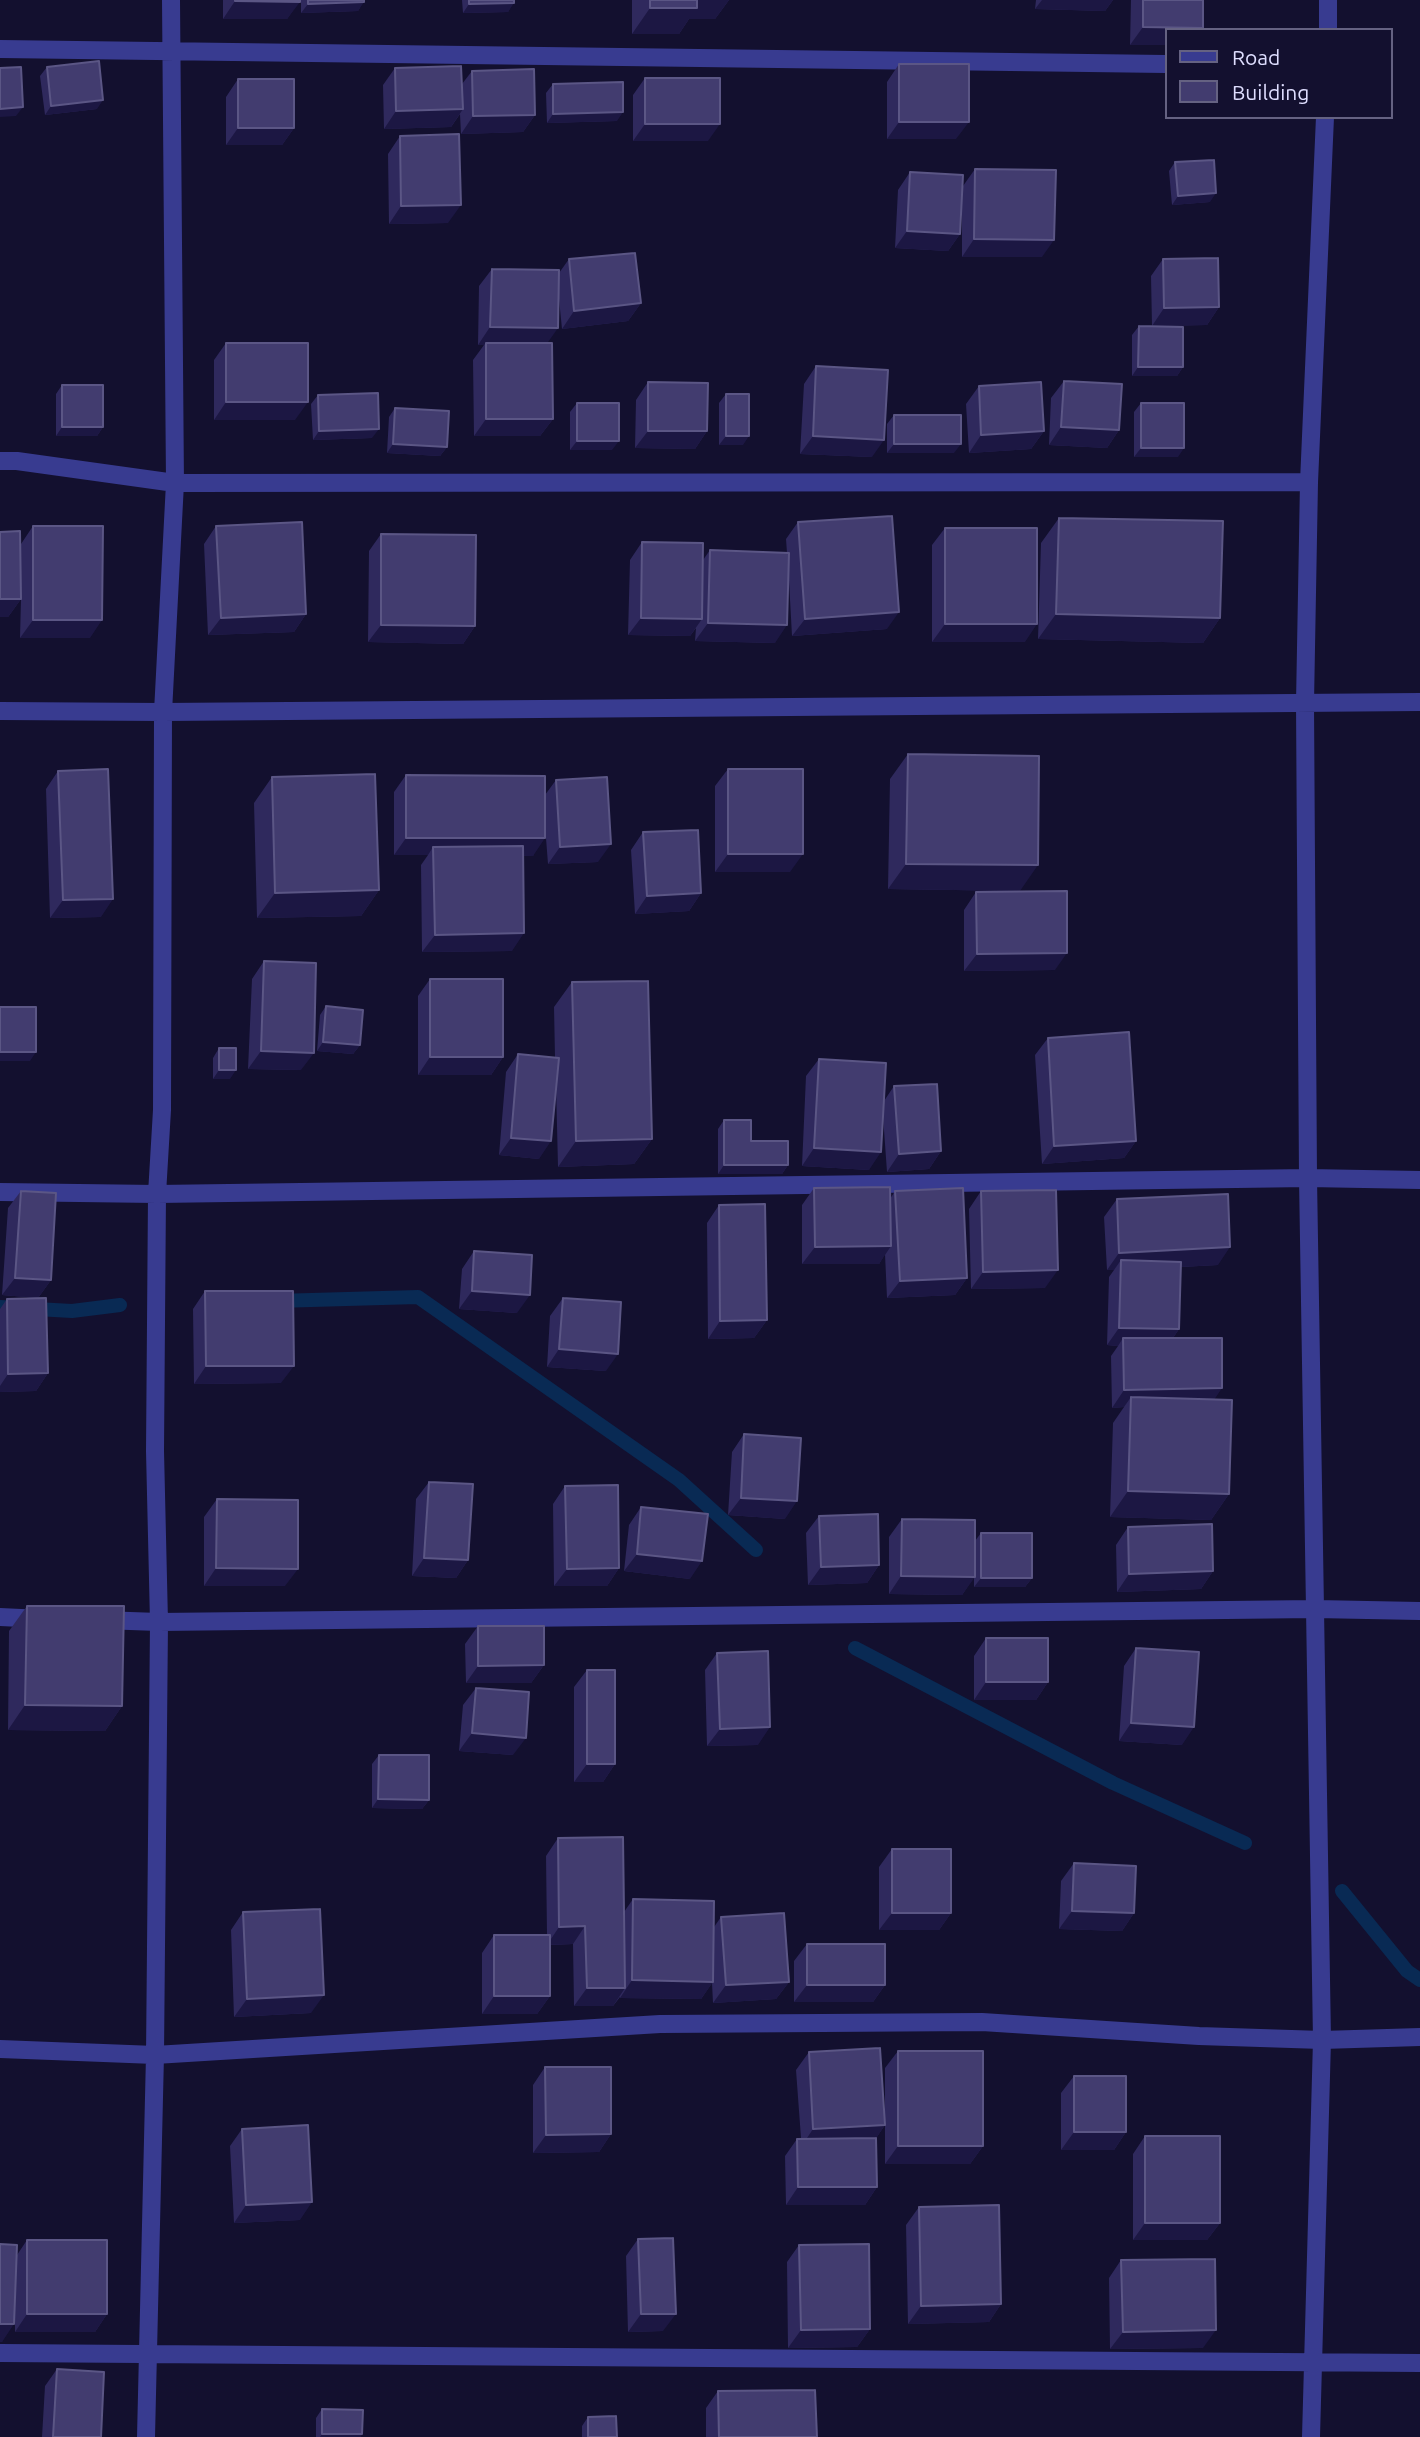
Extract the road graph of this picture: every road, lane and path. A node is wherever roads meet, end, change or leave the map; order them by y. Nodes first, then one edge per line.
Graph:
1 (171, 0) edge
2 (1328, 0) edge
3 (1328, 28) edge
4 (0, 49) edge
5 (170, 51) junction
6 (1164, 64) edge
7 (1325, 119) edge
8 (0, 461) edge
9 (1309, 482) junction
10 (176, 483) junction
11 (1420, 702) edge
12 (1305, 703) junction
13 (0, 711) edge
14 (163, 712) junction
15 (1308, 1178) junction
16 (1420, 1180) edge
17 (0, 1192) edge
18 (157, 1194) junction
19 (1315, 1609) junction
20 (1420, 1611) edge
21 (0, 1617) edge
22 (53, 1619) edge
23 (80, 1620) edge
24 (159, 1622) junction
25 (1420, 2037) edge
26 (1322, 2040) junction
27 (0, 2049) edge
28 (155, 2055) junction
29 (0, 2353) edge
30 (147, 2355) junction
31 (1312, 2363) junction
32 (1420, 2363) edge
33 (146, 2437) edge
34 (1311, 2437) edge

1 - 5 street
2 - 3 street
4 - 5 street
5 - 6 street
5 - 10 street
7 - 9 street
8 - 10 street
9 - 10 street
9 - 12 street
10 - 14 street
11 - 12 street
12 - 14 street
12 - 15 street
13 - 14 street
14 - 18 street
15 - 16 street
15 - 18 street
15 - 19 street
17 - 18 street
18 - 24 street
19 - 20 street
19 - 24 street
19 - 26 street
21 - 22 street
23 - 24 street
24 - 28 street
25 - 26 street
26 - 28 street
26 - 31 street
27 - 28 street
28 - 30 street
29 - 30 street
30 - 31 street
30 - 33 street
31 - 32 street
31 - 34 street

